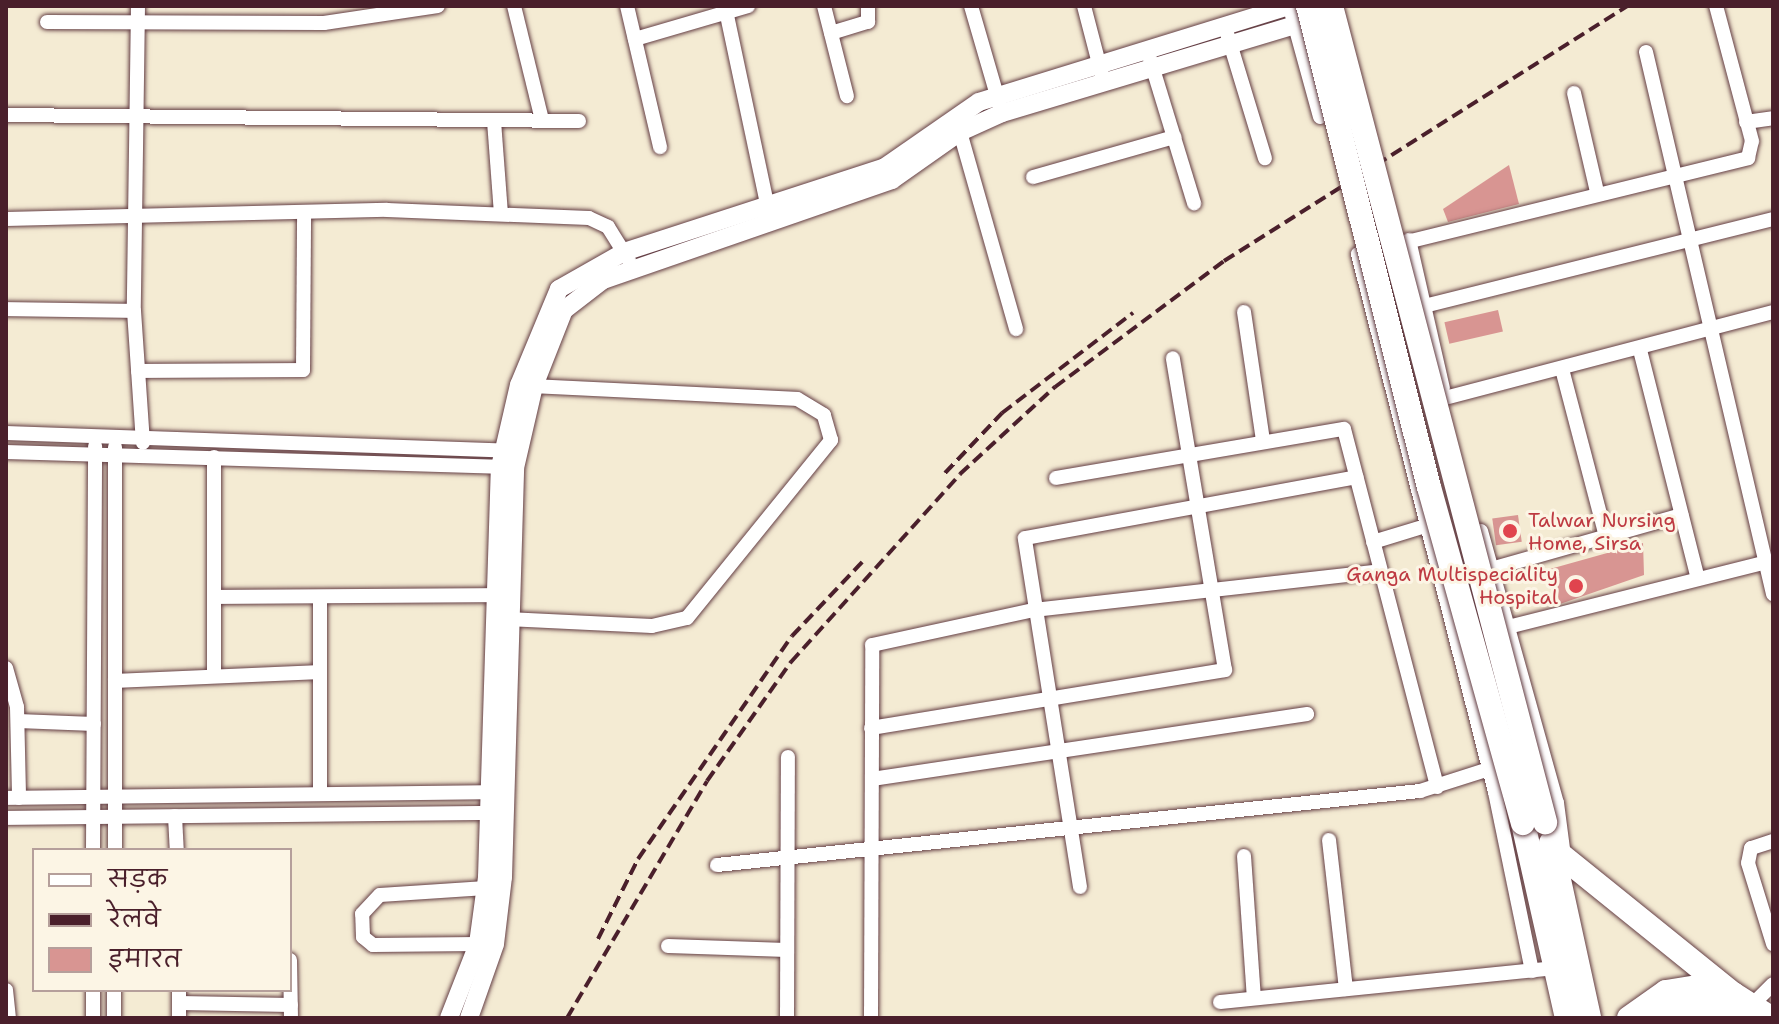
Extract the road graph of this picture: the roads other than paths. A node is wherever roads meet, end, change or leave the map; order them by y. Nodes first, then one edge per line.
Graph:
1 (138, 6) edge
2 (438, 6) edge
3 (514, 6) edge
4 (627, 6) edge
5 (748, 6) edge
6 (824, 6) edge
7 (868, 6) edge
8 (971, 6) edge
9 (1084, 6) edge
10 (1331, 6) edge
11 (1339, 6) edge
12 (1716, 6) edge
13 (726, 9) edge
14 (1296, 12) edge
15 (47, 22) dead end
16 (138, 23) junction
17 (831, 33) junction
18 (1228, 38) junction
19 (635, 39) junction
20 (1646, 52) dead end
21 (1150, 61) junction
22 (1102, 75) junction
23 (1574, 93) dead end
24 (847, 96) dead end
25 (999, 105) junction
26 (6, 115) edge
27 (137, 117) junction
28 (1320, 117) dead end
29 (1773, 118) edge
30 (542, 120) junction
31 (494, 121) junction
32 (579, 121) dead end
33 (1746, 122) junction
34 (960, 132) junction
35 (1174, 137) junction
36 (660, 147) dead end
37 (1265, 158) dead end
38 (1033, 177) dead end
39 (1675, 179) junction
40 (1597, 192) junction
41 (1194, 203) dead end
42 (304, 213) junction
43 (501, 214) junction
44 (770, 215) junction
45 (6, 219) edge
46 (1773, 219) edge
47 (136, 221) junction
48 (1692, 239) junction
49 (1409, 240) junction
50 (628, 260) junction
51 (1424, 306) junction
52 (6, 309) edge
53 (134, 311) junction
54 (1244, 312) dead end
55 (1773, 312) edge
56 (1016, 329) dead end
57 (1713, 333) junction
58 (1640, 350) junction
59 (1173, 358) dead end
60 (1562, 369) junction
61 (138, 371) junction
62 (527, 386) junction
63 (1445, 398) junction
64 (6, 433) edge
65 (95, 435) junction
66 (115, 435) junction
67 (142, 435) junction
68 (1263, 440) junction
69 (95, 453) junction
70 (1190, 453) junction
71 (8, 454) edge
72 (115, 454) junction
73 (144, 455) junction
74 (214, 457) junction
75 (509, 459) junction
76 (1356, 477) junction
77 (1056, 478) dead end
78 (1198, 502) junction
79 (1682, 515) junction
80 (1422, 527) junction
81 (1767, 531) edge
82 (1606, 537) junction
83 (1373, 542) junction
84 (1767, 562) junction
85 (1491, 569) junction
86 (1380, 571) junction
87 (1698, 579) junction
88 (1212, 585) junction
89 (1773, 594) edge
90 (500, 595) junction
91 (214, 597) junction
92 (320, 597) junction
93 (1034, 610) junction
94 (507, 619) junction
95 (1508, 627) junction
96 (6, 668) edge
97 (320, 672) junction
98 (214, 676) junction
99 (115, 681) junction
100 (1049, 698) junction
101 (1307, 714) dead end
102 (18, 721) junction
103 (94, 724) junction
104 (871, 728) junction
105 (1057, 747) junction
106 (788, 757) dead end
107 (1489, 769) junction
108 (872, 779) junction
109 (1437, 787) junction
110 (497, 792) junction
111 (320, 794) junction
112 (94, 797) junction
113 (115, 797) junction
114 (12, 798) edge
115 (496, 812) junction
116 (115, 816) junction
117 (175, 816) junction
118 (93, 817) junction
119 (6, 818) edge
120 (1534, 822) junction
121 (1071, 829) junction
122 (1329, 840) dead end
123 (1773, 841) edge
124 (93, 848) edge
125 (115, 848) edge
126 (177, 848) edge
127 (872, 850) junction
128 (1558, 853) junction
129 (1244, 856) dead end
130 (788, 863) junction
131 (717, 865) dead end
132 (1080, 887) dead end
133 (486, 888) junction
134 (478, 944) junction
135 (1773, 944) edge
136 (668, 946) dead end
137 (787, 950) junction
138 (1568, 966) junction
139 (1532, 971) junction
140 (1773, 984) edge
141 (1346, 989) junction
142 (6, 990) edge
143 (93, 992) edge
144 (114, 992) edge
145 (291, 992) edge
146 (1254, 998) junction
147 (1220, 1002) dead end
148 (179, 1004) edge
149 (1751, 1008) edge
150 (291, 1012) edge
151 (9, 1018) edge
152 (93, 1018) edge
153 (114, 1018) edge
154 (449, 1018) edge
155 (469, 1018) edge
156 (787, 1018) edge
157 (871, 1018) edge
158 (1567, 1018) edge
159 (1589, 1018) edge
160 (1629, 1018) edge
161 (1658, 1018) edge

1 - 16 street
2 - 16 street
3 - 30 street
4 - 19 street
5 - 13 street
6 - 17 street
7 - 17 street
8 - 25 street
9 - 22 street
10 - 120 main road, bridge
11 - 14 street
12 - 33 street
13 - 19 street
13 - 44 street
14 - 18 street
14 - 28 street
14 - 120 main road, bridge
15 - 16 street
16 - 27 street
17 - 24 street
18 - 21 street
18 - 37 street
19 - 36 street
20 - 39 street
21 - 22 street
21 - 35 street
22 - 25 street
23 - 40 street
25 - 34 street
25 - 44 street
26 - 27 street
27 - 31 street
27 - 47 street
29 - 33 street
30 - 31 street
30 - 32 street
31 - 43 street
33 - 39 street
34 - 44 street
34 - 56 street
35 - 38 street
35 - 41 street
39 - 40 street
39 - 48 street
40 - 49 street
42 - 43 street
42 - 47 street
42 - 61 street
43 - 50 street
44 - 50 street
45 - 47 street
46 - 48 street
47 - 53 street
48 - 51 street
48 - 57 street
49 - 51 street
49 - 80 street
50 - 62 street
51 - 63 street
52 - 53 street
53 - 61 street
54 - 68 street
55 - 57 street
57 - 58 street
57 - 81 street
58 - 60 street
58 - 79 street
59 - 70 street
60 - 63 street
60 - 82 street
61 - 67 street
62 - 75 street
62 - 94 street
63 - 85 street
64 - 65 street
65 - 66 street
65 - 69 street
66 - 67 street
66 - 72 street
67 - 73 street
67 - 75 street
68 - 70 street
68 - 76 street
69 - 71 street
69 - 72 street
69 - 103 street
70 - 77 street
70 - 78 street
72 - 73 street
72 - 99 street
73 - 74 street
74 - 75 street
74 - 91 street
75 - 90 street
76 - 78 street
76 - 83 street
78 - 88 street
78 - 93 street
79 - 82 street
79 - 87 street
80 - 83 street
80 - 107 street
81 - 84 street
82 - 85 street
83 - 86 street
84 - 87 street
84 - 89 street
85 - 95 street
86 - 88 street
86 - 109 street
87 - 95 street
88 - 93 street
88 - 100 street
90 - 92 street
90 - 94 street
90 - 110 street
91 - 92 street
91 - 98 street
92 - 97 street
93 - 100 street
93 - 104 street
94 - 110 street
95 - 128 street
96 - 102 street
97 - 98 street
97 - 111 street
98 - 99 street
99 - 113 street
100 - 104 street
100 - 105 street
101 - 105 street
102 - 103 street
102 - 114 street
103 - 112 street
104 - 108 street
105 - 108 street
105 - 121 street
106 - 130 street
107 - 109 street
107 - 139 street
108 - 127 street
109 - 121 street
110 - 111 street
110 - 115 street
111 - 113 street
112 - 113 street
112 - 114 street
112 - 118 street
113 - 116 street
115 - 117 street
115 - 133 street
115 - 155 street
116 - 117 street
116 - 118 street
116 - 125 street
117 - 126 street
118 - 119 street
118 - 124 street
120 - 128 main road
120 - 138 main road
121 - 127 street
121 - 132 street
122 - 141 street
123 - 135 street
127 - 130 street
127 - 157 street
128 - 138 main road
128 - 149 main road
129 - 146 street
130 - 131 street
130 - 137 street
133 - 134 street
133 - 134 street
134 - 154 street
136 - 137 street
137 - 156 street
138 - 139 street
138 - 158 main road
138 - 159 main road
139 - 141 street
140 - 149 street
141 - 146 street
142 - 151 street
143 - 152 street
144 - 153 street
145 - 150 street
146 - 147 street
148 - 150 street
149 - 160 main road
149 - 161 main road

